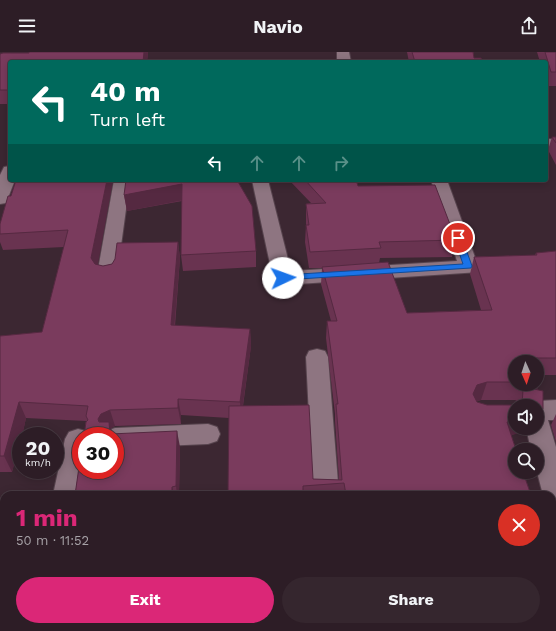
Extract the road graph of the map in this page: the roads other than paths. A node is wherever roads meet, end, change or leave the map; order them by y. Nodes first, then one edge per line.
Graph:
1 (8, 177) edge
2 (122, 182) edge
3 (260, 182) edge
4 (439, 182) edge
5 (0, 199) edge
6 (556, 261) edge
7 (468, 266) junction
8 (107, 275) edge
9 (317, 357) dead end
10 (556, 410) edge
11 (544, 411) edge
12 (208, 434) dead end
13 (540, 435) edge
14 (124, 438) edge
15 (72, 467) edge
16 (67, 491) edge
17 (326, 491) edge
18 (555, 491) edge

1 - 5 street
2 - 8 street
3 - 7 street
4 - 7 street
6 - 7 street
9 - 17 street
10 - 11 street
12 - 14 street
13 - 18 street
15 - 16 street

